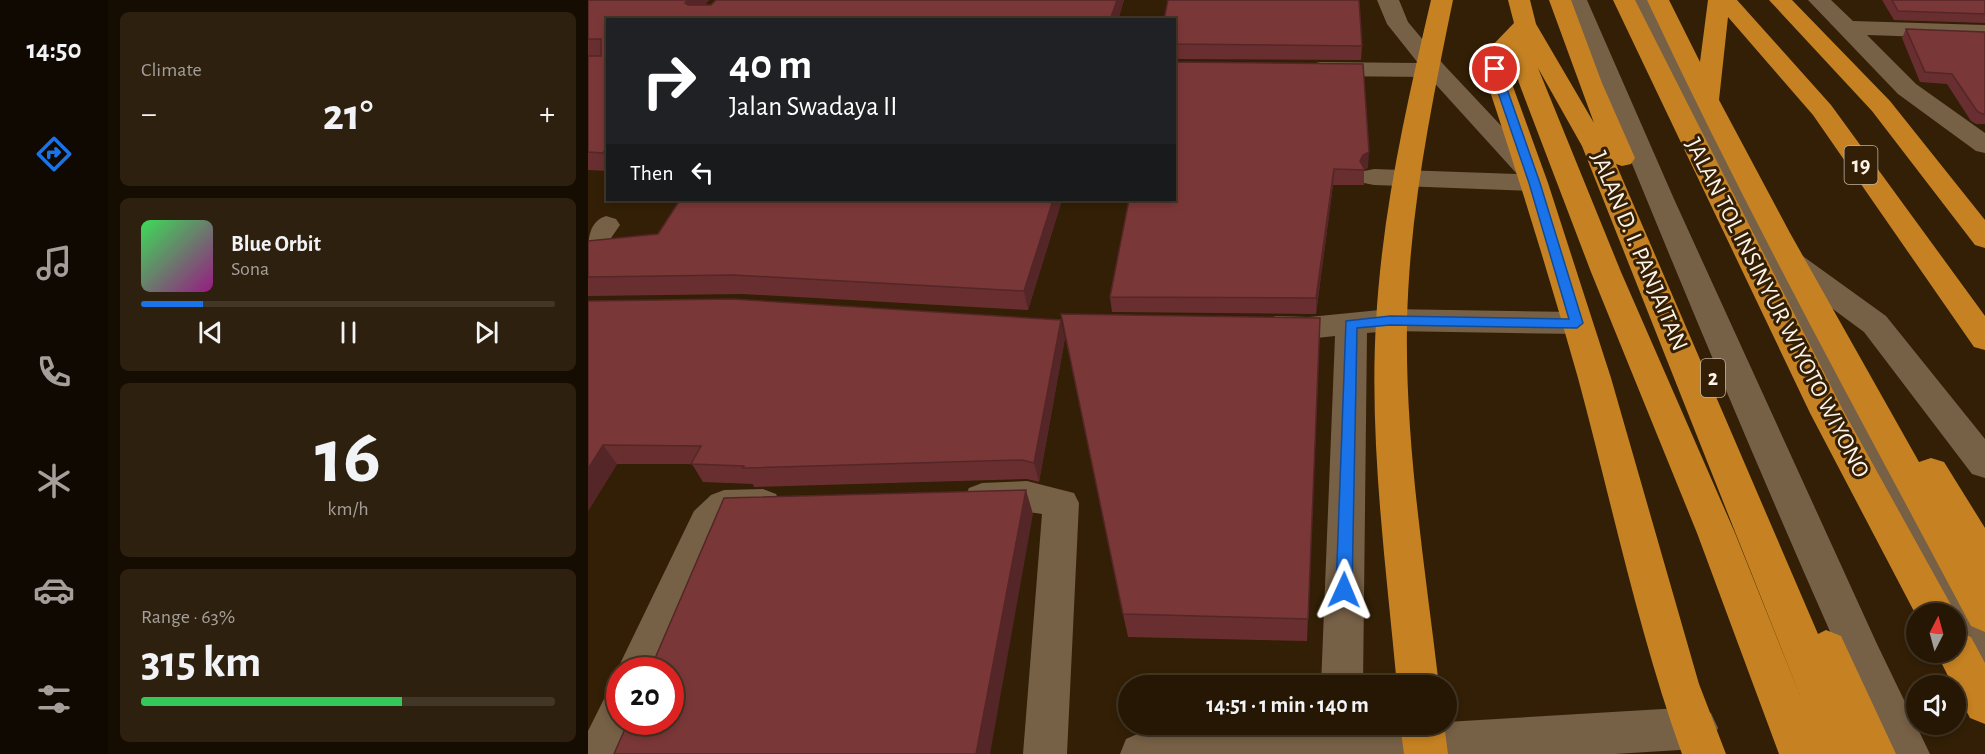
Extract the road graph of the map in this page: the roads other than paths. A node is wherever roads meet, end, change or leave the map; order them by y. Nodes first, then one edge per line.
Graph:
1 (1388, 0) edge
2 (1442, 0) edge
3 (1560, 0) edge
4 (1576, 0) edge
5 (1624, 0) edge
6 (1639, 0) edge
7 (1658, 0) edge
8 (1719, 0) edge
9 (1725, 0) edge
10 (1780, 0) edge
11 (1819, 0) edge
12 (1521, 6) edge
13 (1849, 28) junction
14 (1985, 32) edge
15 (1296, 69) edge
16 (1436, 70) junction
17 (1707, 101) junction
18 (1985, 145) edge
19 (1374, 177) dead end
20 (1532, 178) junction
21 (1742, 209) junction
22 (606, 225) dead end
23 (1985, 239) edge
24 (588, 250) edge
25 (1798, 272) junction
26 (1577, 323) junction
27 (1351, 324) junction
28 (1251, 327) edge
29 (1985, 339) edge
30 (1985, 464) edge
31 (945, 499) edge
32 (794, 503) edge
33 (1985, 561) edge
34 (1930, 603) edge
35 (1985, 614) edge
36 (644, 657) edge
37 (1963, 663) edge
38 (1985, 663) edge
39 (1342, 675) edge
40 (1417, 675) edge
41 (1985, 704) edge
42 (609, 735) edge
43 (1423, 735) edge
44 (1344, 737) edge
45 (1699, 745) edge
46 (600, 754) edge
47 (1046, 754) edge
48 (1142, 754) edge
49 (1426, 754) edge
50 (1801, 754) edge
51 (1840, 754) edge
52 (1874, 754) edge
53 (1908, 754) edge

1 - 16 street
2 - 40 highway
3 - 52 highway, 2
4 - 53 street
5 - 34 highway, JALAN TOL INSINYUR WIYOTO WIYONO
6 - 21 street
7 - 17 highway
8 - 17 highway
9 - 29 highway, 19
10 - 23 highway
11 - 13 street
12 - 20 highway
12 - 50 highway
12 - 51 highway, JALAN D. I. PANJAITAN
13 - 14 street
13 - 18 street
15 - 16 street
16 - 20 street
17 - 25 highway
19 - 20 street
20 - 26 highway
21 - 25 street
21 - 38 street
22 - 24 street
25 - 30 street
25 - 33 highway
25 - 35 highway
26 - 27 street
26 - 45 highway
27 - 28 street
27 - 39 street
31 - 47 street
32 - 36 street
37 - 41 highway
42 - 46 street
43 - 49 highway
44 - 45 street
44 - 48 street

